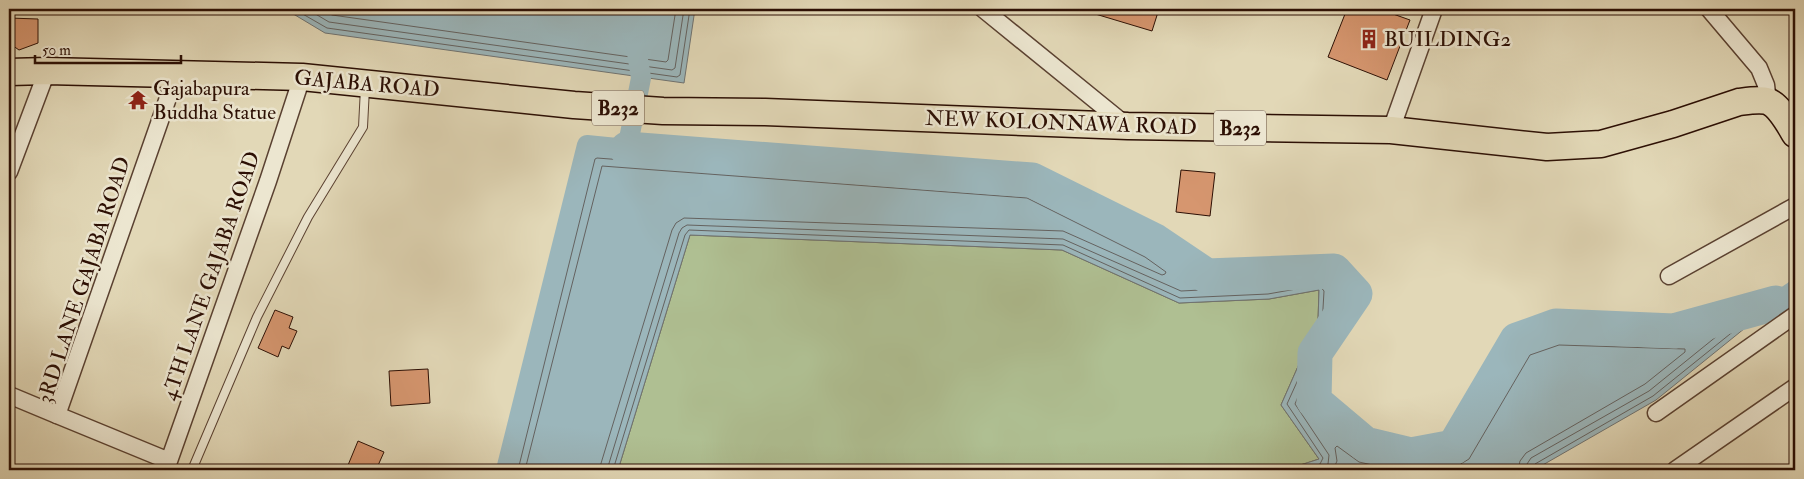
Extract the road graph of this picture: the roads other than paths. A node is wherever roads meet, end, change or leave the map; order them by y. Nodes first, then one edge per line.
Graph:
1 (983, 9) edge
2 (1434, 9) edge
3 (1709, 9) edge
4 (47, 71) junction
5 (9, 72) edge
6 (176, 75) junction
7 (302, 77) junction
8 (366, 83) junction
9 (1768, 102) junction
10 (574, 104) joint
11 (1128, 126) junction
12 (1391, 130) junction
13 (1795, 134) edge
14 (9, 172) edge
15 (1795, 206) edge
16 (1669, 276) dead end
17 (1795, 316) edge
18 (1795, 387) edge
19 (9, 396) edge
20 (1656, 413) dead end
21 (57, 415) junction
22 (169, 461) joint
23 (192, 470) edge
24 (1675, 470) edge

1 - 11 street
2 - 12 street
3 - 9 street
4 - 5 main road, GAJABA ROAD / B232
4 - 6 main road, GAJABA ROAD / B232
4 - 14 street
6 - 7 main road, GAJABA ROAD / B232
6 - 21 street, 3RD LANE GAJABA ROAD
7 - 8 main road, GAJABA ROAD / B232
7 - 22 street, 4TH LANE GAJABA ROAD
8 - 10 main road, GAJABA ROAD / B232
8 - 23 lane
9 - 12 main road, NEW KOLONNAWA ROAD / B232
9 - 13 main road
10 - 11 main road, NEW KOLONNAWA ROAD / B232
11 - 12 main road, NEW KOLONNAWA ROAD / B232
15 - 16 street
17 - 20 street
18 - 24 street
19 - 21 street
21 - 22 street, 3RD LANE GAJABA ROAD

